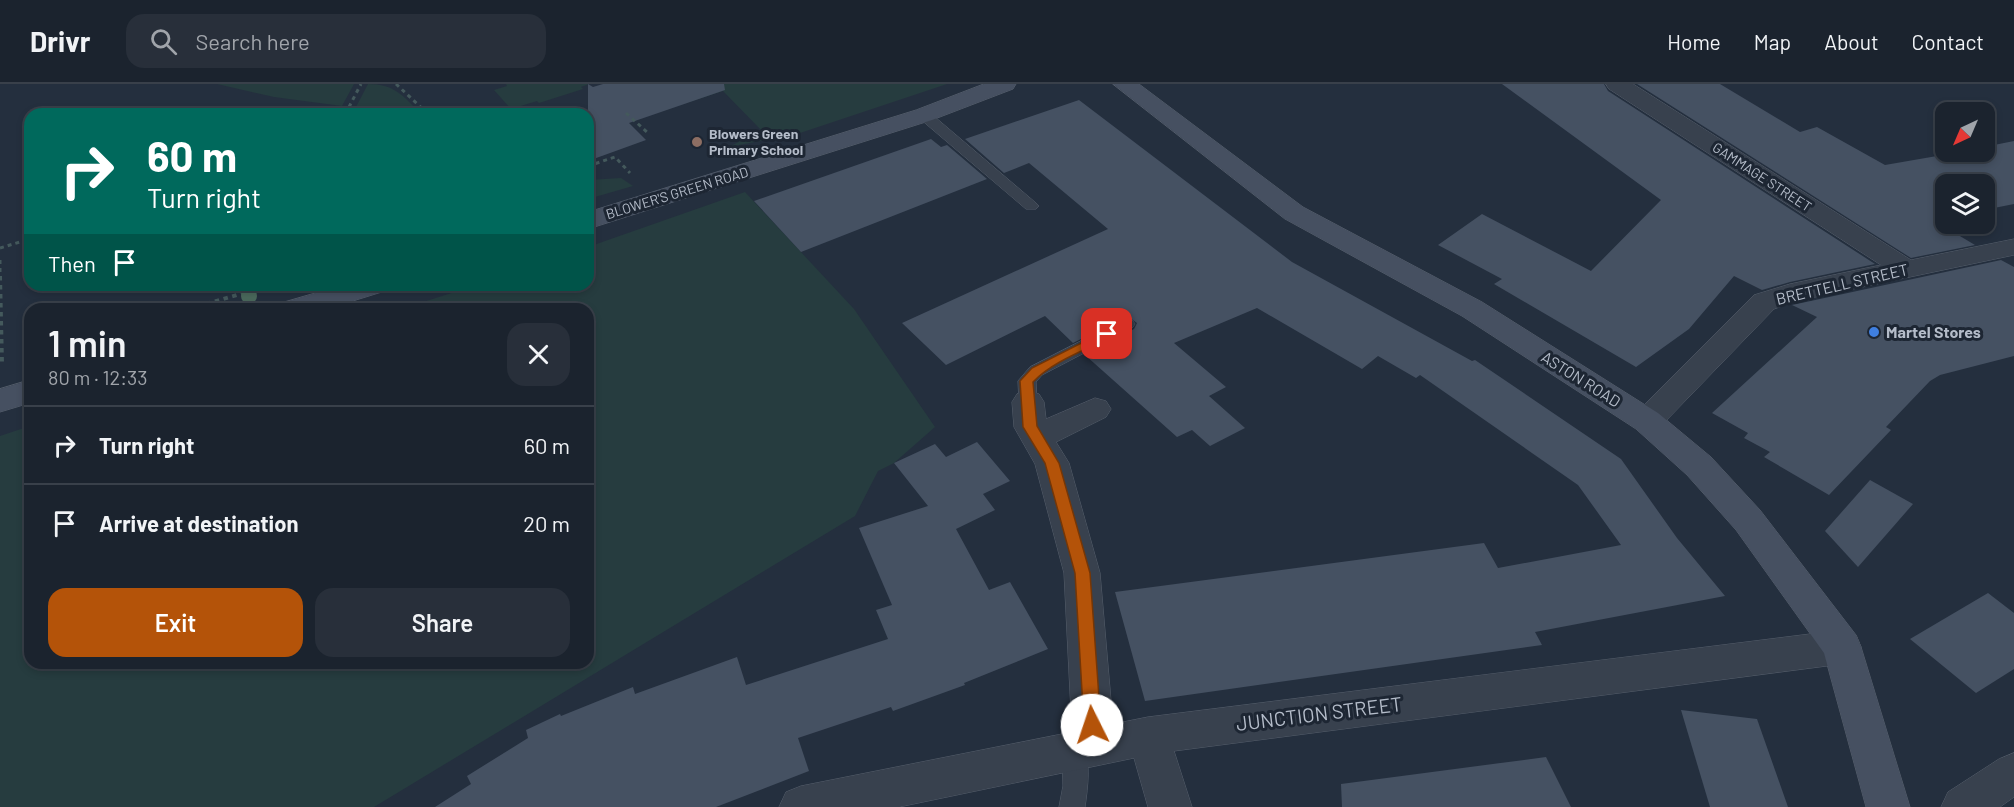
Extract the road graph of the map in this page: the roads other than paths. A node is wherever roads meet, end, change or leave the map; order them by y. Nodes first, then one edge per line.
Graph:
1 (1005, 84) edge
2 (1124, 84) edge
3 (1152, 84) edge
4 (1617, 84) edge
5 (924, 115) junction
6 (1172, 122) junction
7 (1030, 206) dead end
8 (594, 219) edge
9 (2014, 247) edge
10 (1906, 269) junction
11 (355, 291) edge
12 (315, 303) edge
13 (1126, 324) dead end
14 (24, 393) edge
15 (0, 400) edge
16 (1028, 402) joint
17 (1095, 409) dead end
18 (1647, 421) junction
19 (1036, 438) junction
20 (1842, 647) junction
21 (1148, 736) junction
22 (1084, 748) junction
23 (2014, 773) edge
24 (801, 807) edge
25 (1072, 807) edge
26 (1170, 807) edge
27 (1888, 807) edge
28 (1963, 807) edge

1 - 5 main road, BLOWER'S GREEN ROAD
2 - 6 main road, ASTON ROAD
3 - 6 main road
4 - 10 street, GAMMAGE STREET
5 - 7 lane
5 - 8 main road, BLOWER'S GREEN ROAD
6 - 18 main road, ASTON ROAD
9 - 10 street, BRETTELL STREET
10 - 18 street, BRETTELL STREET
11 - 12 main road
13 - 16 lane
14 - 15 main road
16 - 19 street
17 - 19 street
18 - 20 main road, ASTON ROAD
19 - 22 street
20 - 21 street, JUNCTION STREET
20 - 27 main road, ASTON ROAD
21 - 22 street, JUNCTION STREET
21 - 26 street
22 - 24 street, JUNCTION STREET
22 - 25 lane
23 - 28 street

